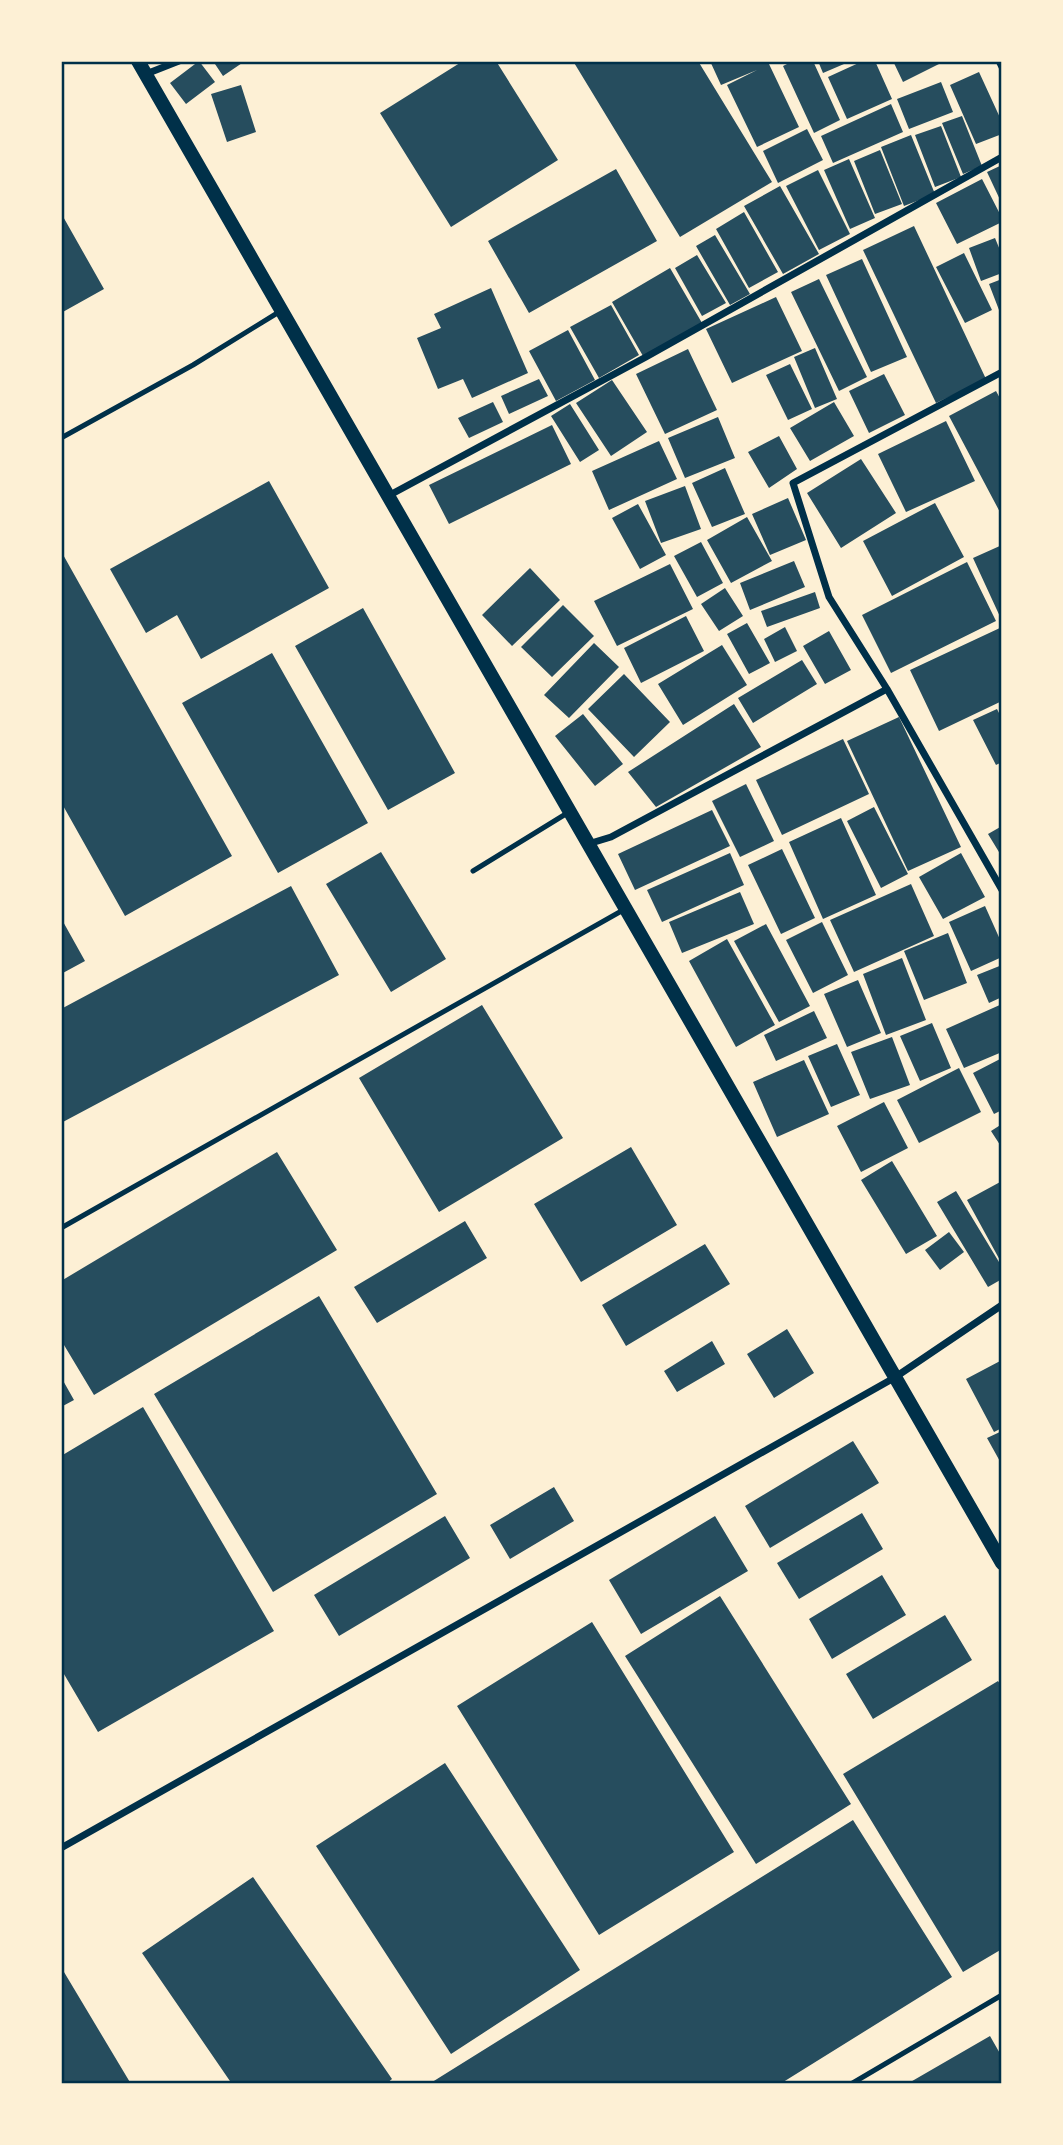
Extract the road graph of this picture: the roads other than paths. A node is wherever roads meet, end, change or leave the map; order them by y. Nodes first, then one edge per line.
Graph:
1 (138, 61) edge
2 (179, 61) edge
3 (999, 61) edge
4 (1002, 67) edge
5 (146, 75) junction
6 (1002, 157) edge
7 (281, 311) junction
8 (1002, 372) edge
9 (61, 438) edge
10 (388, 496) junction
11 (887, 689) junction
12 (569, 812) junction
13 (588, 844) junction
14 (473, 871) dead end
15 (1002, 890) edge
16 (625, 909) junction
17 (61, 1227) edge
18 (1002, 1305) edge
19 (894, 1378) junction
20 (1002, 1563) edge
21 (61, 1848) edge
22 (1002, 1995) edge
23 (851, 2084) edge

1 - 5 main road
2 - 5 street
3 - 4 street
5 - 7 main road
6 - 10 street
7 - 9 lane
7 - 10 main road
8 - 11 street
10 - 12 main road
11 - 13 street
11 - 15 street
12 - 13 main road
12 - 14 lane
13 - 16 main road
16 - 17 lane
16 - 19 main road
18 - 19 street
19 - 20 main road
19 - 21 street
22 - 23 lane

